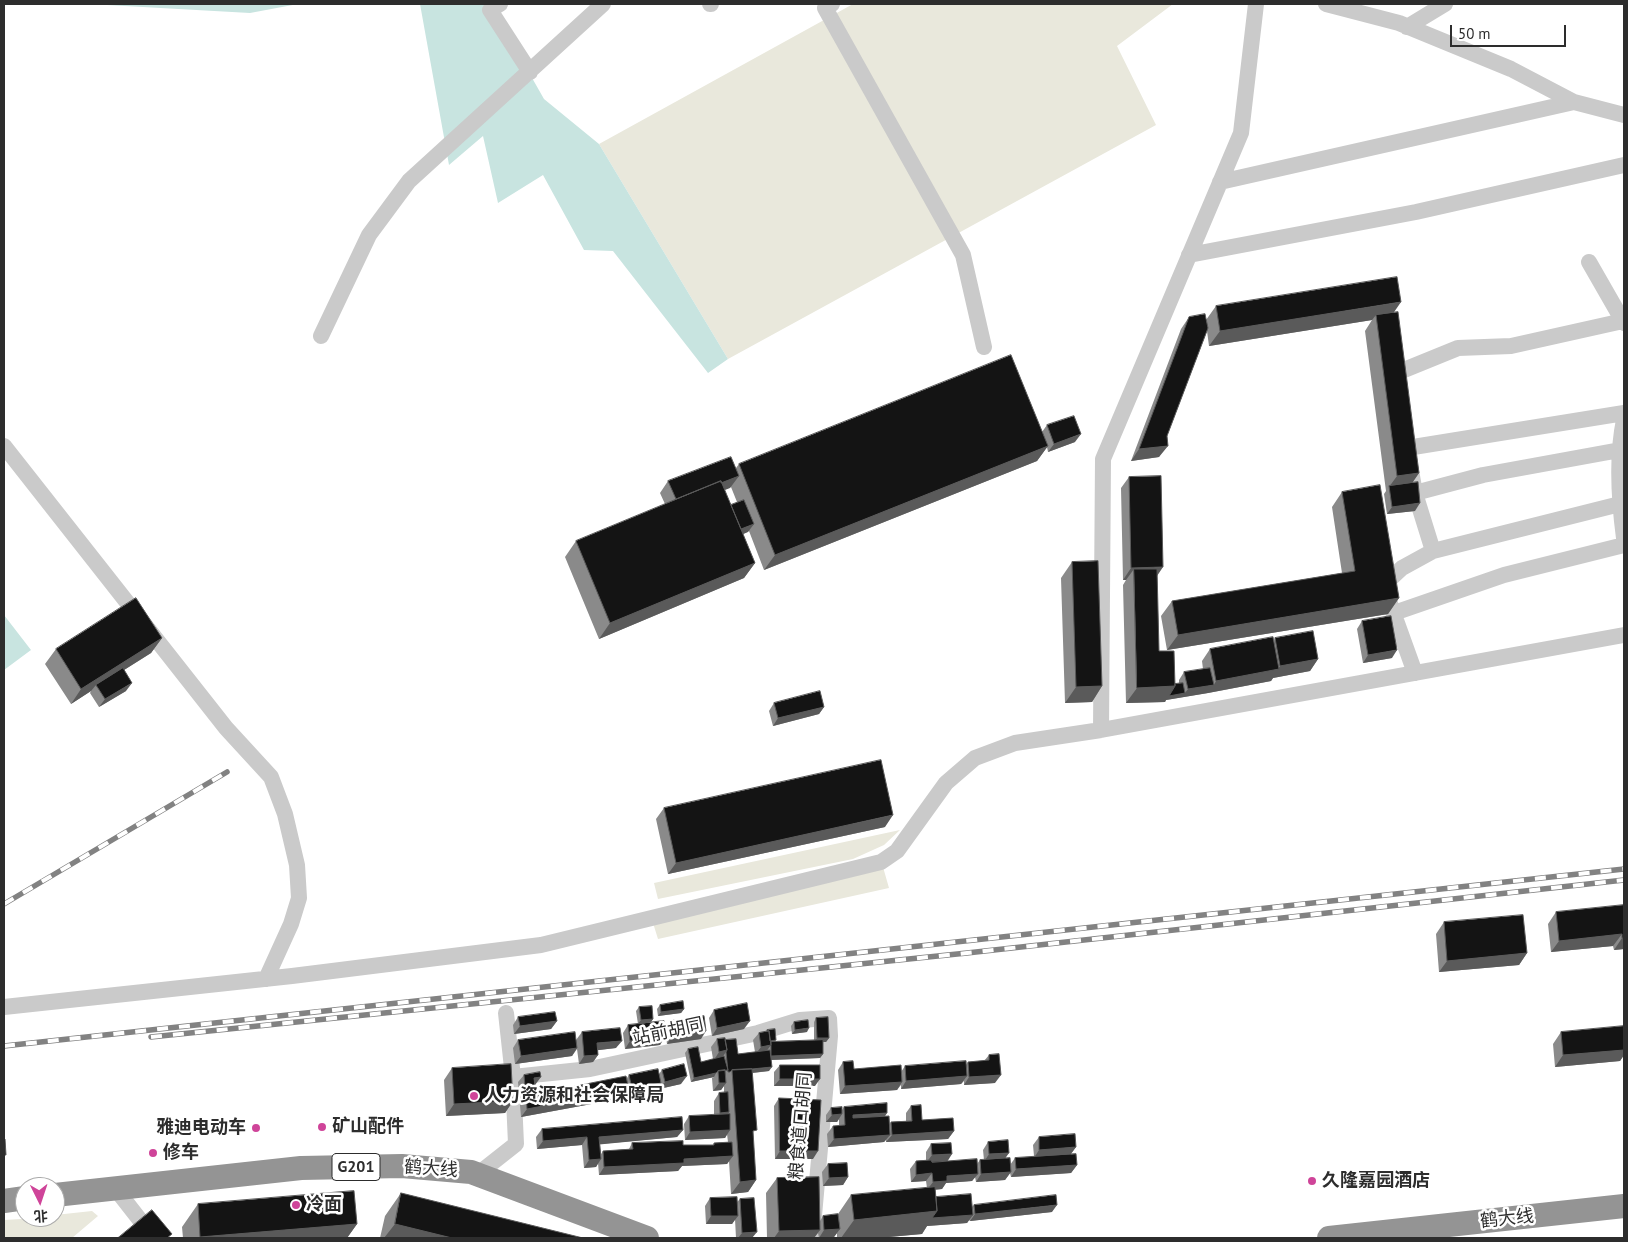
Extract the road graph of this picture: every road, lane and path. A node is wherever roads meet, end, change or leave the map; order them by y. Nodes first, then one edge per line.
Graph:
1 (500, 4) edge
2 (603, 4) edge
3 (832, 4) edge
4 (1256, 4) edge
5 (1326, 4) edge
6 (1445, 4) edge
7 (1407, 27) junction
8 (530, 72) junction
9 (1574, 102) junction
10 (1624, 115) edge
11 (1624, 165) edge
12 (1220, 182) junction
13 (1189, 255) junction
14 (1589, 262) dead end
15 (1624, 322) edge
16 (321, 336) dead end
17 (984, 347) dead end
18 (1399, 372) edge
19 (1624, 413) edge
20 (1624, 420) edge
21 (4, 446) edge
22 (1620, 450) junction
23 (1415, 493) junction
24 (1620, 504) junction
25 (1624, 538) edge
26 (1624, 545) edge
27 (1433, 551) junction
28 (1394, 613) junction
29 (1624, 635) edge
30 (1415, 673) junction
31 (1101, 730) junction
32 (266, 979) junction
33 (4, 1007) edge
34 (506, 1013) dead end
35 (829, 1018) joint
36 (513, 1077) junction
37 (478, 1174) junction
38 (116, 1188) junction
39 (65, 1194) edge
40 (1624, 1206) edge
41 (604, 1231) edge
42 (154, 1238) edge
43 (647, 1238) edge
44 (812, 1238) edge
45 (1329, 1238) edge

1 - 8 street
2 - 8 street
3 - 17 street
4 - 12 street
5 - 7 street
6 - 7 street
7 - 9 street
8 - 16 street
9 - 10 street
9 - 12 street
11 - 13 street
12 - 13 street
13 - 31 street
14 - 15 street
15 - 18 street
19 - 23 street
20 - 22 street
21 - 32 street
22 - 23 street
22 - 24 street
23 - 27 street
24 - 25 street
24 - 27 street
26 - 28 street
27 - 28 street
28 - 30 street
29 - 30 street
30 - 31 street
31 - 32 street
32 - 33 street
34 - 36 street
35 - 36 street, 站前胡同
35 - 44 street, 粮食道口胡同
36 - 37 street
37 - 38 highway, 鹤大线 / G201
37 - 41 highway, 鹤大线 / G201
38 - 39 highway, 鹤大线 / G201
38 - 42 street
40 - 45 highway, 鹤大线
41 - 43 highway, 鹤大线 / G201

